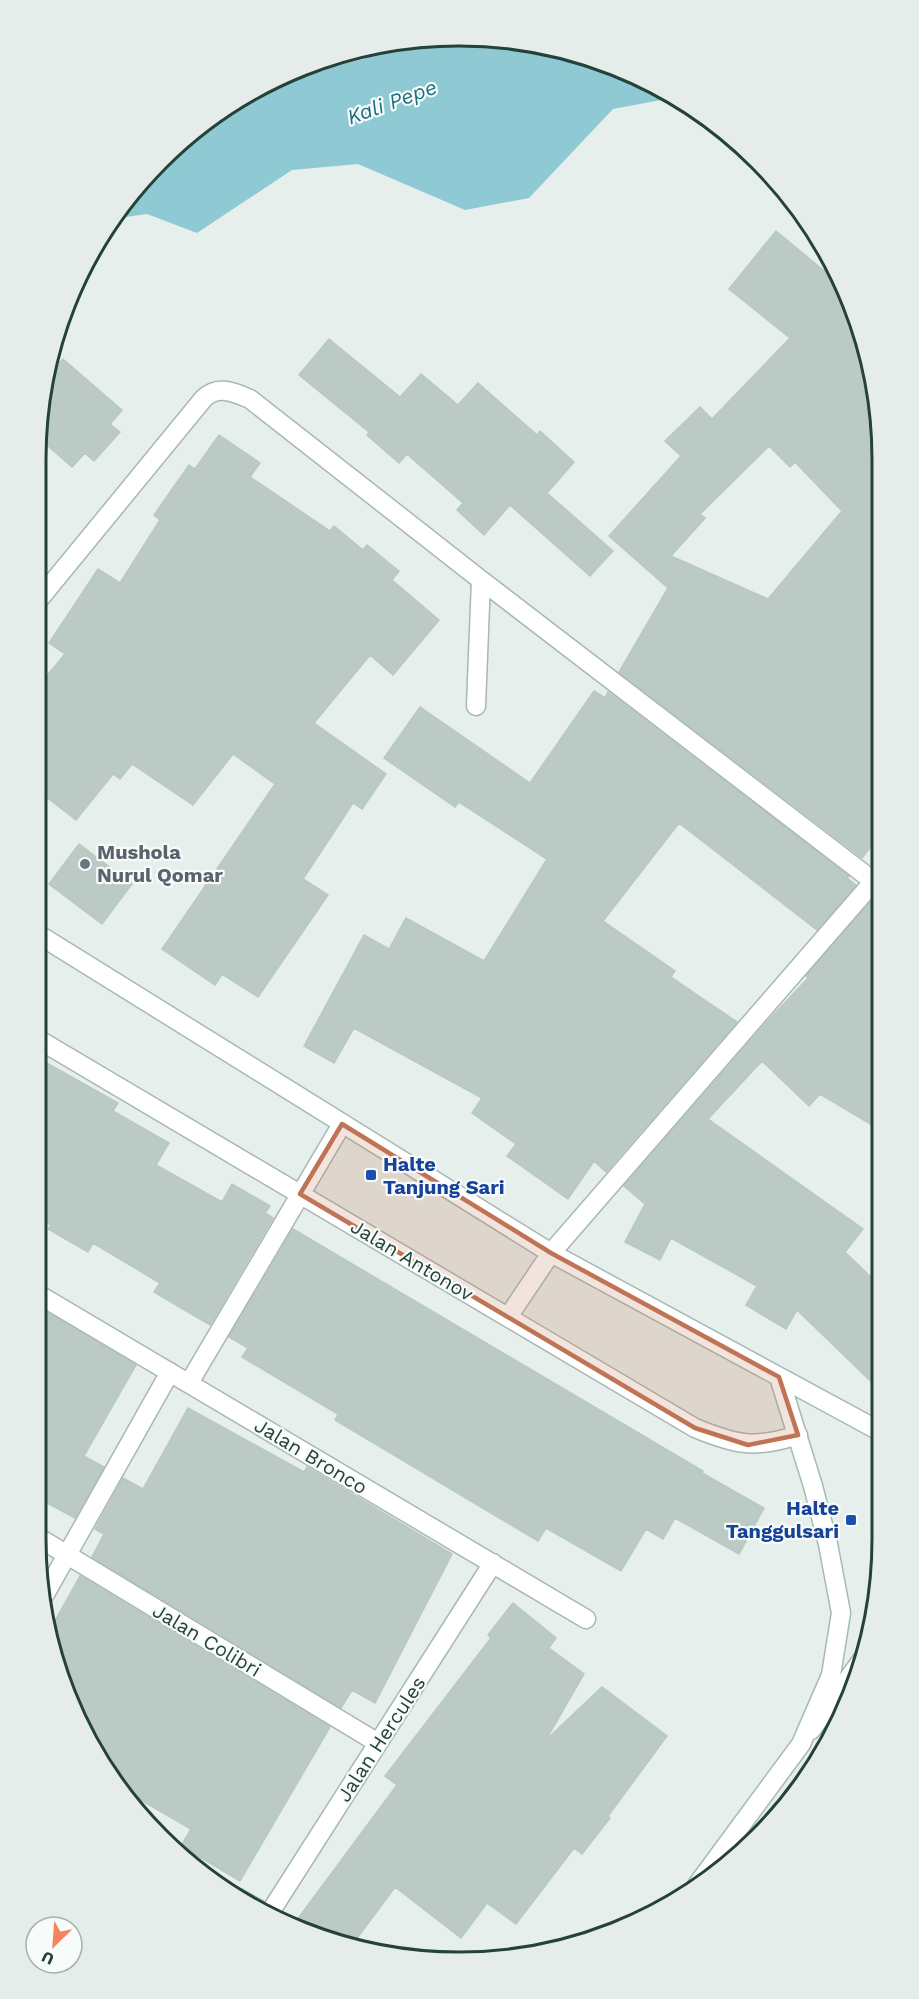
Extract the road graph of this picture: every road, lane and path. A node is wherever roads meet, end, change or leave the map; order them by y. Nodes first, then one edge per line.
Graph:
1 (481, 580) junction
2 (46, 591) edge
3 (476, 706) dead end
4 (872, 875) edge
5 (872, 888) edge
6 (46, 939) edge
7 (46, 1044) edge
8 (342, 1124) junction
9 (300, 1194) junction
10 (551, 1253) junction
11 (46, 1299) edge
12 (508, 1317) junction
13 (170, 1372) junction
14 (779, 1377) junction
15 (189, 1383) junction
16 (872, 1427) edge
17 (798, 1435) junction
18 (46, 1542) edge
19 (68, 1555) junction
20 (493, 1563) junction
21 (49, 1587) edge
22 (586, 1619) dead end
23 (849, 1678) edge
24 (378, 1743) junction
25 (801, 1744) junction
26 (709, 1868) edge
27 (273, 1908) edge

1 - 2 street
1 - 3 street
1 - 4 street
5 - 10 street
6 - 8 street
7 - 9 street, Jalan Antonov
8 - 9 street
8 - 10 street
9 - 12 street, Jalan Antonov
9 - 15 street
10 - 12 street
10 - 14 street
11 - 13 street, Jalan Bronco
12 - 17 street, Jalan Antonov
13 - 15 street, Jalan Bronco
13 - 19 street
14 - 16 street
14 - 17 street
15 - 20 street, Jalan Bronco
17 - 25 street
18 - 19 street, Jalan Colibri
19 - 21 street
19 - 24 street, Jalan Colibri
20 - 22 street, Jalan Bronco
20 - 24 street, Jalan Hercules
23 - 25 street
24 - 27 street, Jalan Hercules
25 - 26 street

